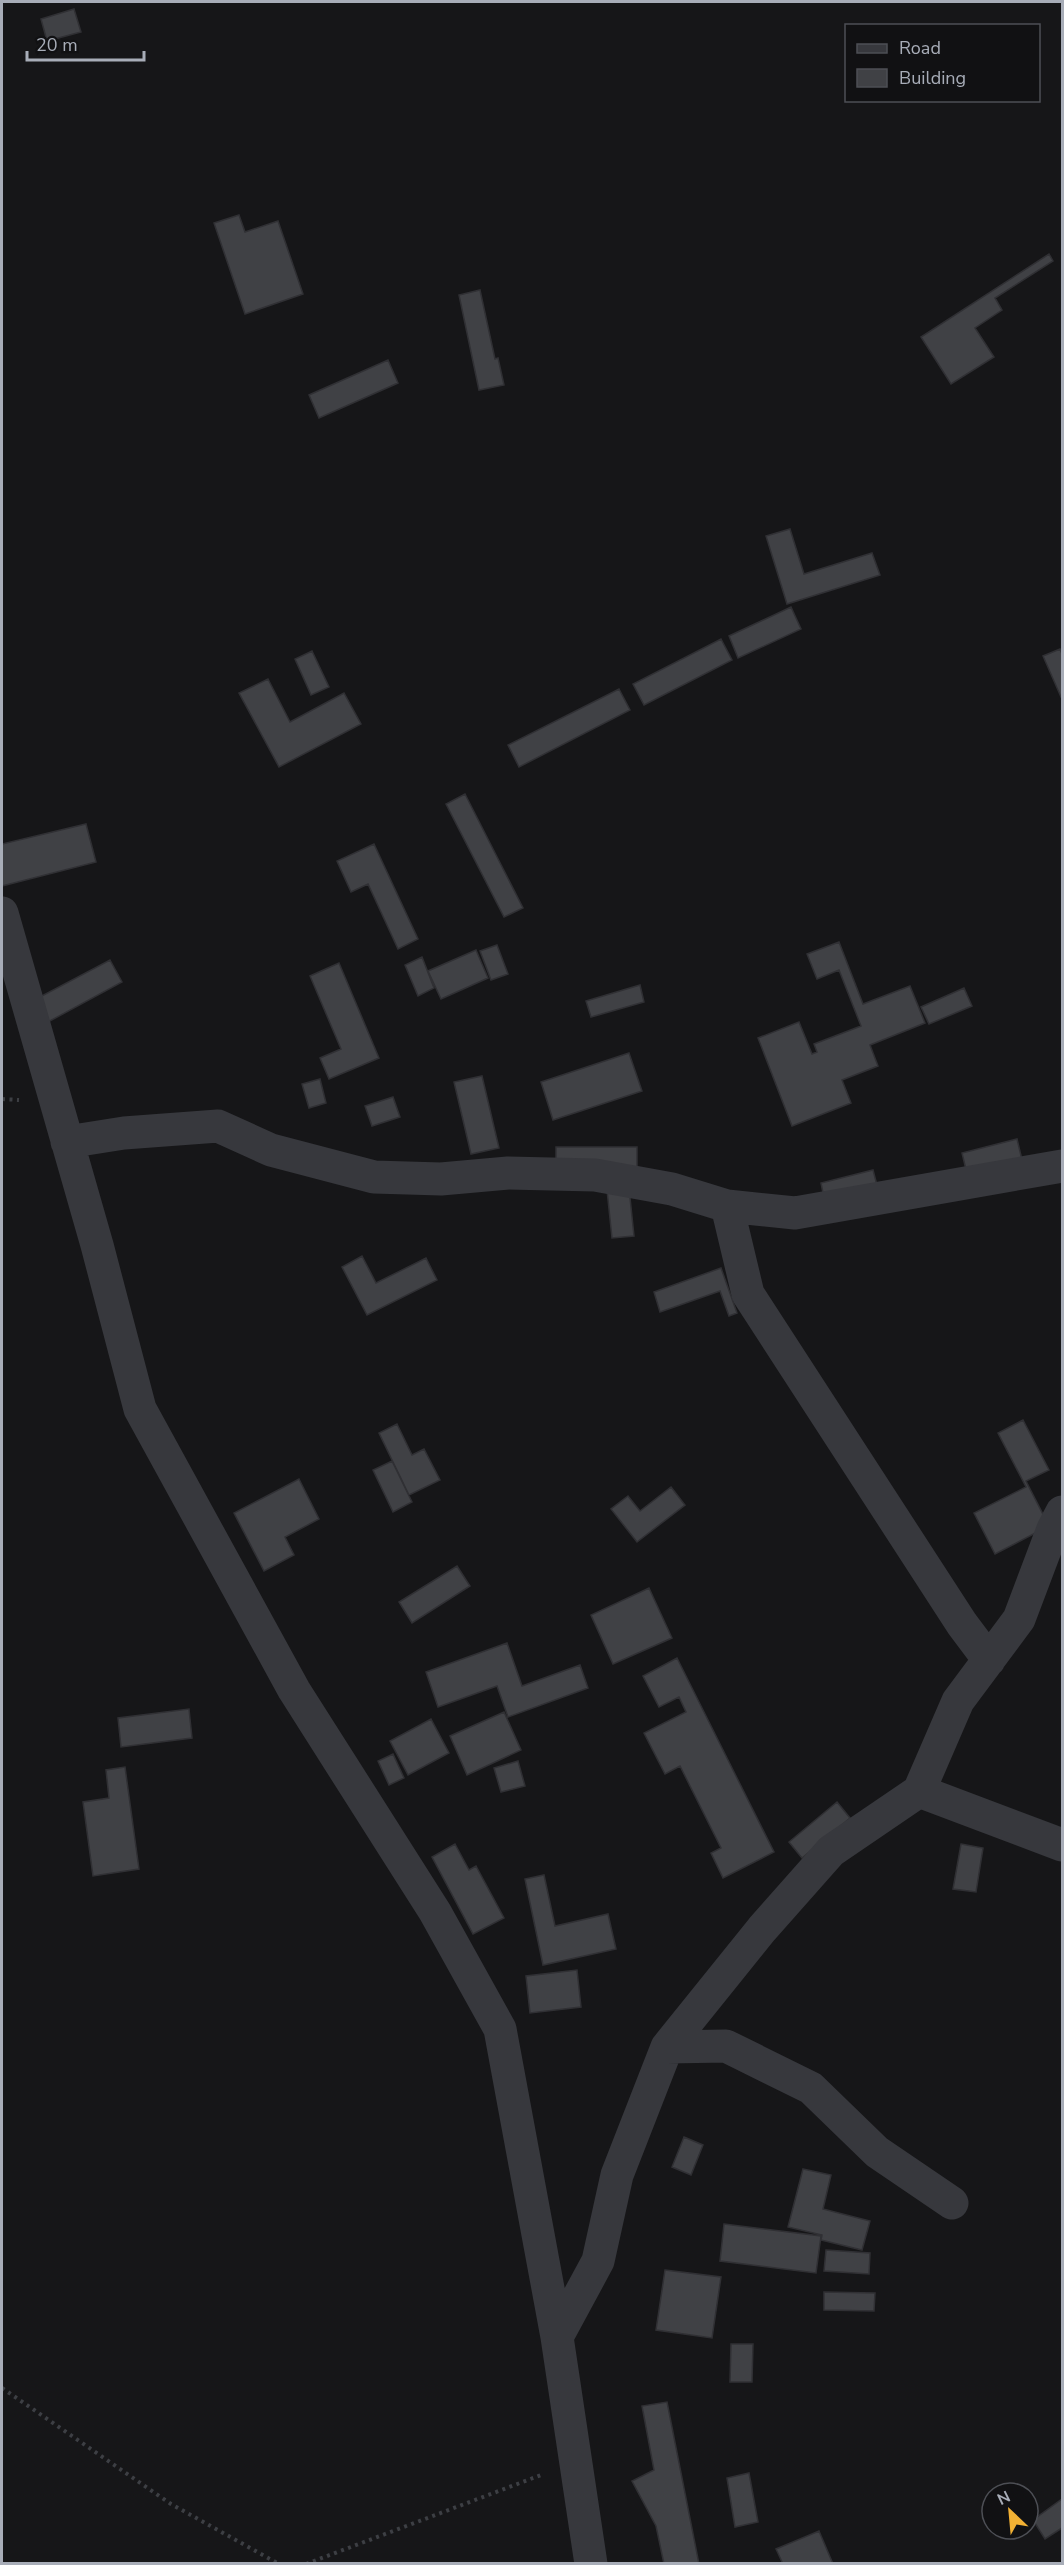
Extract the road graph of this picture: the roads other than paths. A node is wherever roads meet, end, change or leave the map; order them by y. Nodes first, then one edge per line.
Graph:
1 (2, 913) edge
2 (67, 1142) junction
3 (1062, 1166) edge
4 (727, 1206) junction
5 (1062, 1512) edge
6 (989, 1660) junction
7 (919, 1791) junction
8 (1062, 1845) edge
9 (667, 2047) junction
10 (952, 2203) dead end
11 (557, 2337) junction
12 (591, 2564) edge

1 - 2 street
2 - 4 street
2 - 11 street
3 - 4 street
4 - 6 street
5 - 6 street
6 - 7 street
7 - 8 street
7 - 9 street
9 - 10 street
9 - 11 street
11 - 12 street

